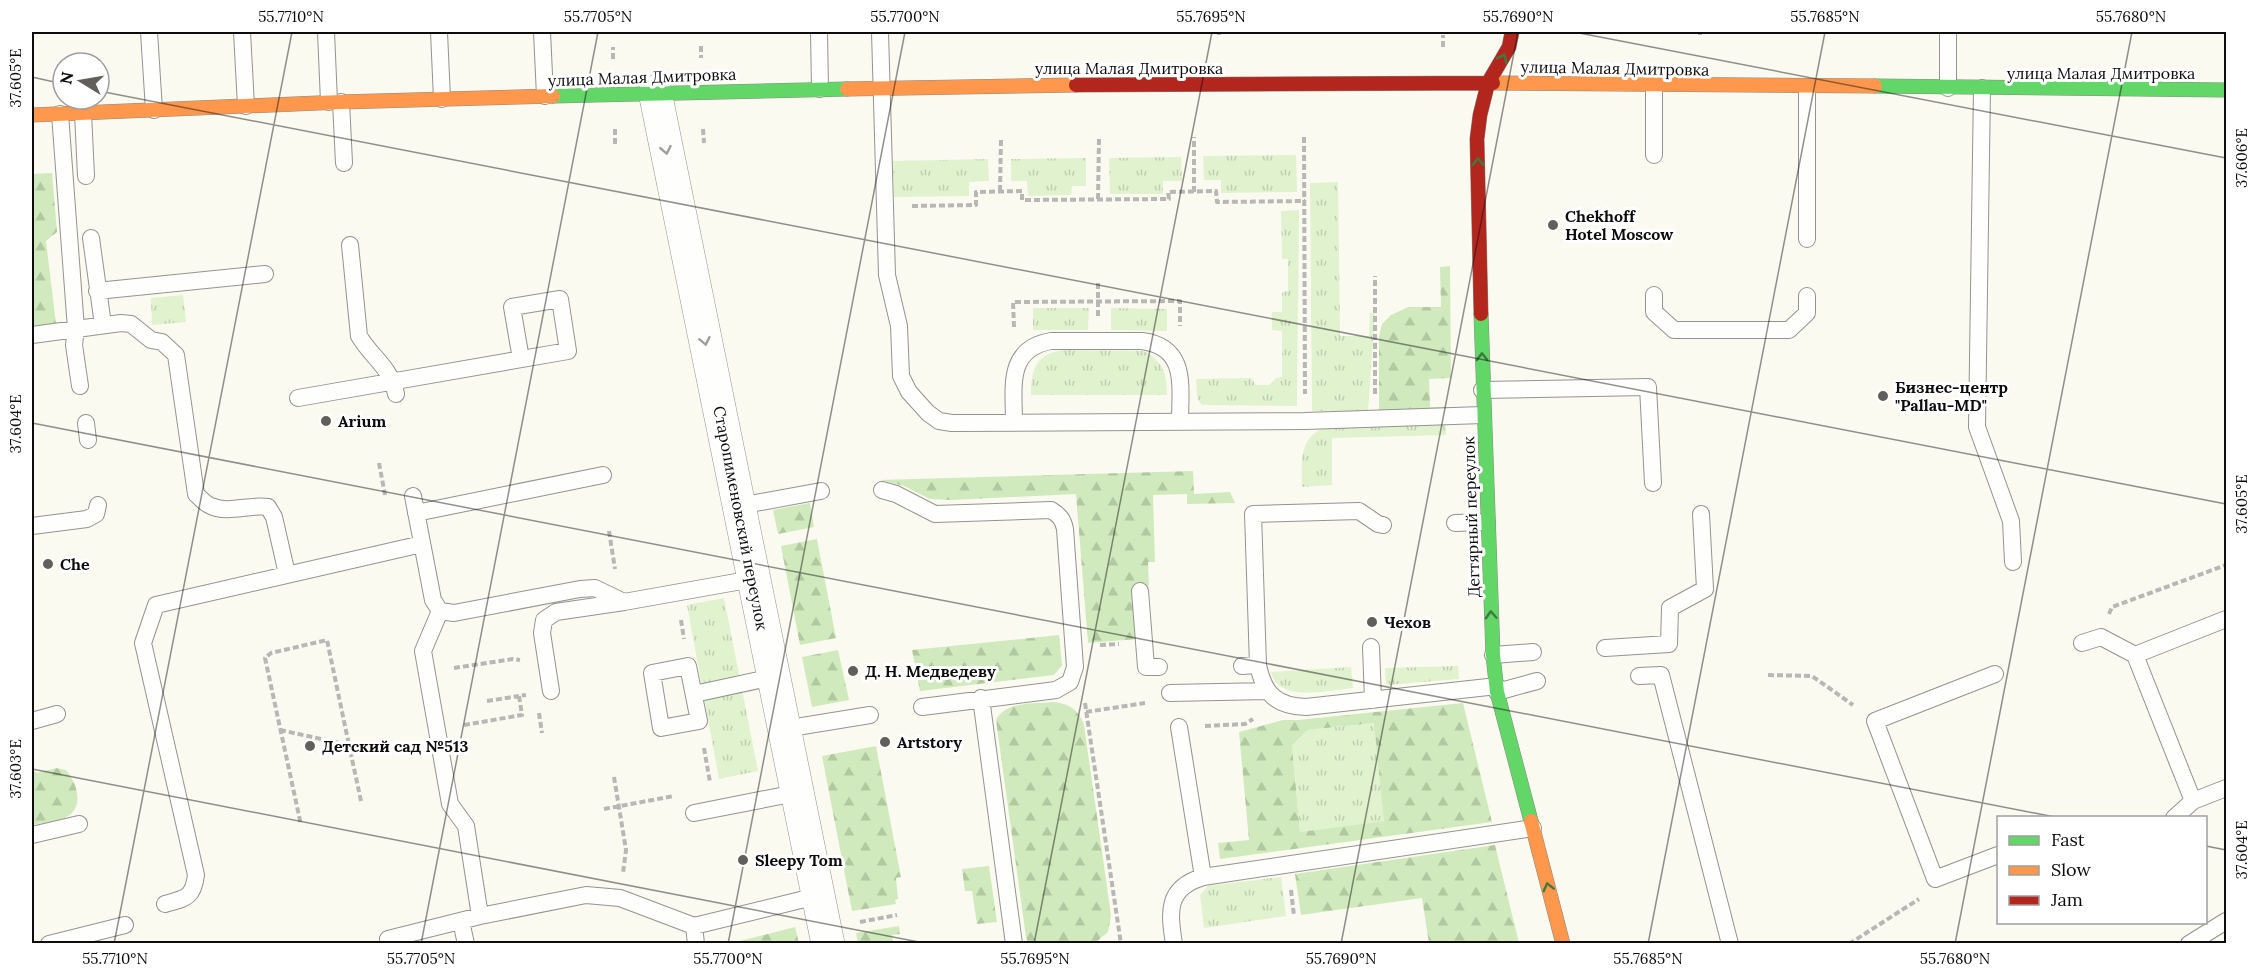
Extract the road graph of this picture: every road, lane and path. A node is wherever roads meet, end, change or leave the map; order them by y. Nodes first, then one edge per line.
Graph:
1 (149, 32) edge
2 (242, 32) edge
3 (326, 32) edge
4 (439, 32) edge
5 (542, 32) edge
6 (819, 32) edge
7 (880, 32) edge
8 (1512, 32) edge
9 (1948, 32) edge
10 (1443, 35) dead end
11 (700, 46) dead end
12 (613, 47) dead end
13 (1443, 48) dead end
14 (701, 58) dead end
15 (613, 60) dead end
16 (1488, 83) junction
17 (1654, 86) junction
18 (1807, 87) junction
19 (881, 88) junction
20 (1948, 88) junction
21 (1982, 88) junction
22 (820, 89) junction
23 (2226, 90) edge
24 (655, 92) junction
25 (545, 96) junction
26 (442, 99) junction
27 (335, 102) junction
28 (246, 106) junction
29 (154, 110) junction
30 (83, 113) junction
31 (60, 114) junction
32 (32, 115) edge
33 (615, 128) dead end
34 (703, 129) dead end
35 (1194, 137) dead end
36 (1304, 137) dead end
37 (1001, 139) dead end
38 (1099, 139) dead end
39 (615, 144) dead end
40 (704, 146) dead end
41 (1654, 155) dead end
42 (344, 163) dead end
43 (86, 176) dead end
44 (1000, 191) junction
45 (1194, 192) junction
46 (1098, 199) junction
47 (1305, 201) junction
48 (915, 206) dead end
49 (91, 238) dead end
50 (1807, 239) dead end
51 (350, 245) dead end
52 (265, 274) dead end
53 (1375, 276) dead end
54 (97, 291) junction
55 (1654, 295) dead end
56 (1807, 296) dead end
57 (103, 325) junction
58 (76, 329) junction
59 (32, 335) edge
60 (521, 359) dead end
61 (80, 386) dead end
62 (394, 387) junction
63 (1482, 390) junction
64 (298, 398) dead end
65 (1483, 415) junction
66 (1374, 419) junction
67 (1305, 421) junction
68 (1180, 422) junction
69 (86, 423) dead end
70 (1014, 423) junction
71 (88, 440) dead end
72 (603, 475) dead end
73 (1653, 483) dead end
74 (882, 490) dead end
75 (821, 491) dead end
76 (413, 496) dead end
77 (98, 505) dead end
78 (739, 506) junction
79 (416, 513) junction
80 (1701, 514) dead end
81 (1487, 522) junction
82 (1455, 523) dead end
83 (1383, 525) dead end
84 (32, 526) edge
85 (609, 531) dead end
86 (422, 544) junction
87 (2013, 562) dead end
88 (2226, 565) edge
89 (287, 573) junction
90 (753, 579) junction
91 (1140, 591) dead end
92 (608, 593) junction
93 (624, 602) junction
94 (440, 611) junction
95 (2226, 619) edge
96 (2101, 637) junction
97 (1144, 642) junction
98 (2082, 643) dead end
99 (1371, 646) dead end
100 (1073, 647) junction
101 (1605, 648) dead end
102 (1533, 652) dead end
103 (1493, 655) junction
104 (2134, 655) junction
105 (524, 662) dead end
106 (1159, 667) dead end
107 (426, 673) junction
108 (1995, 674) dead end
109 (1768, 675) dead end
110 (1639, 676) dead end
111 (773, 677) junction
112 (1538, 681) dead end
113 (1070, 682) junction
114 (1497, 689) junction
115 (1268, 691) junction
116 (543, 692) joint
117 (1170, 693) dead end
118 (694, 694) dead end
119 (519, 696) junction
120 (981, 698) junction
121 (1373, 700) junction
122 (487, 701) dead end
123 (922, 707) dead end
124 (57, 714) dead end
125 (870, 715) dead end
126 (32, 721) edge
127 (1875, 721) junction
128 (1179, 727) dead end
129 (436, 729) junction
130 (784, 729) junction
131 (280, 730) junction
132 (349, 745) junction
133 (420, 753) dead end
134 (614, 777) dead end
135 (2226, 788) edge
136 (796, 793) junction
137 (361, 801) dead end
138 (2193, 801) junction
139 (694, 813) dead end
140 (2176, 816) edge
141 (79, 824) dead end
142 (301, 825) dead end
143 (1533, 828) junction
144 (32, 835) edge
145 (626, 850) dead end
146 (1997, 855) edge
147 (1203, 877) junction
148 (1935, 879) junction
149 (817, 896) junction
150 (165, 904) dead end
151 (897, 915) dead end
152 (480, 916) junction
153 (461, 921) junction
154 (2226, 921) edge
155 (858, 922) dead end
156 (126, 925) dead end
157 (694, 926) junction
158 (49, 944) edge
159 (390, 944) edge
160 (466, 944) edge
161 (696, 944) edge
162 (828, 944) edge
163 (1014, 944) edge
164 (1121, 944) edge
165 (1174, 944) edge
166 (1563, 944) edge
167 (1730, 944) edge
168 (1849, 944) edge
169 (2189, 944) edge

1 - 29 lane
2 - 28 lane
3 - 27 lane
4 - 26 lane
5 - 25 lane
6 - 22 lane
7 - 19 lane
16 -> 8 street, Дегтярный переулок
9 - 20 lane
10 - 13 path
11 - 14 path
12 - 15 path
16 - 17 street, улица Малая Дмитровка
16 - 19 street, улица Малая Дмитровка
63 -> 16 street, Дегтярный переулок
17 - 18 street, улица Малая Дмитровка
17 - 41 lane
18 - 20 street, улица Малая Дмитровка
18 - 50 lane
19 - 22 street, улица Малая Дмитровка
19 - 70 lane
20 - 21 street, улица Малая Дмитровка
21 - 23 street, улица Малая Дмитровка
21 - 87 lane
22 - 24 street, улица Малая Дмитровка
24 - 25 street, улица Малая Дмитровка
24 -> 78 street, Старопименовский переулок
25 - 26 street, улица Малая Дмитровка
26 - 27 street, улица Малая Дмитровка
27 - 28 street, улица Малая Дмитровка
27 - 42 lane
28 - 29 street, улица Малая Дмитровка
29 - 30 street, улица Малая Дмитровка
30 - 31 street, улица Малая Дмитровка
30 - 43 lane
31 - 32 street, улица Малая Дмитровка
31 - 58 lane
33 - 39 path
34 - 40 path
35 - 45 path
36 - 47 path
37 - 44 path
38 - 46 path
44 - 46 path
44 - 48 path
45 - 46 path
45 - 47 path
47 - 67 path
49 - 54 lane
51 - 62 lane
52 - 54 lane
53 - 66 path
54 - 57 lane
55 - 56 lane
57 - 58 lane
57 - 89 lane
58 - 59 lane
58 - 61 lane
60 - 62 lane
62 - 64 lane
63 - 65 street, Дегтярный переулок
63 - 73 lane
65 - 66 lane
65 - 81 street, Дегтярный переулок
66 - 67 lane
67 - 68 lane
68 - 70 lane
68 - 70 lane
69 - 71 lane
72 - 79 lane
74 - 100 lane
75 - 78 lane
76 - 79 lane
77 - 84 lane
78 - 90 street, Старопименовский переулок
79 - 86 lane
80 - 101 lane
81 - 82 lane
103 -> 81 street, Дегтярный переулок
83 - 115 lane
85 - 92 path
86 - 89 lane
86 - 94 lane
88 - 96 path
89 - 150 lane
90 - 93 lane
90 - 111 street, Старопименовский переулок
91 - 97 lane
92 - 93 lane
92 - 94 lane
93 - 116 lane
94 - 107 lane
95 - 104 lane
96 - 98 lane
96 - 104 lane
97 - 100 path
97 - 106 lane
99 - 121 lane
100 - 113 lane
102 - 103 lane
103 - 114 street, Дегтярный переулок
104 - 138 lane
105 - 107 path
107 - 129 lane
108 - 127 lane
109 - 127 path
110 - 167 lane
111 - 118 lane
111 - 130 street, Старопименовский переулок
112 - 114 lane
113 - 120 lane
113 - 164 path
114 - 121 lane
114 - 143 street, Дегтярный переулок
115 - 117 lane
115 - 121 lane
116 - 119 path
119 - 122 path
119 - 129 path
120 - 123 lane
120 - 163 lane
124 - 126 lane
125 - 130 lane
127 - 148 lane
128 - 147 lane
129 - 152 lane
130 - 136 street, Старопименовский переулок
131 - 132 path
131 - 132 path
131 - 142 path
132 - 133 path
132 - 137 path
134 - 145 path
135 - 138 lane
136 - 139 lane
136 - 149 street, Старопименовский переулок
138 - 140 lane
141 - 144 lane
143 - 147 lane
166 -> 143 street, Дегтярный переулок
146 - 148 lane
147 - 165 lane
148 - 168 path
149 - 157 lane
149 - 162 street, Старопименовский переулок
151 - 155 path
152 - 153 lane
152 - 157 lane
153 - 159 lane
153 - 160 lane
154 - 169 lane
156 - 158 lane
157 - 161 lane

